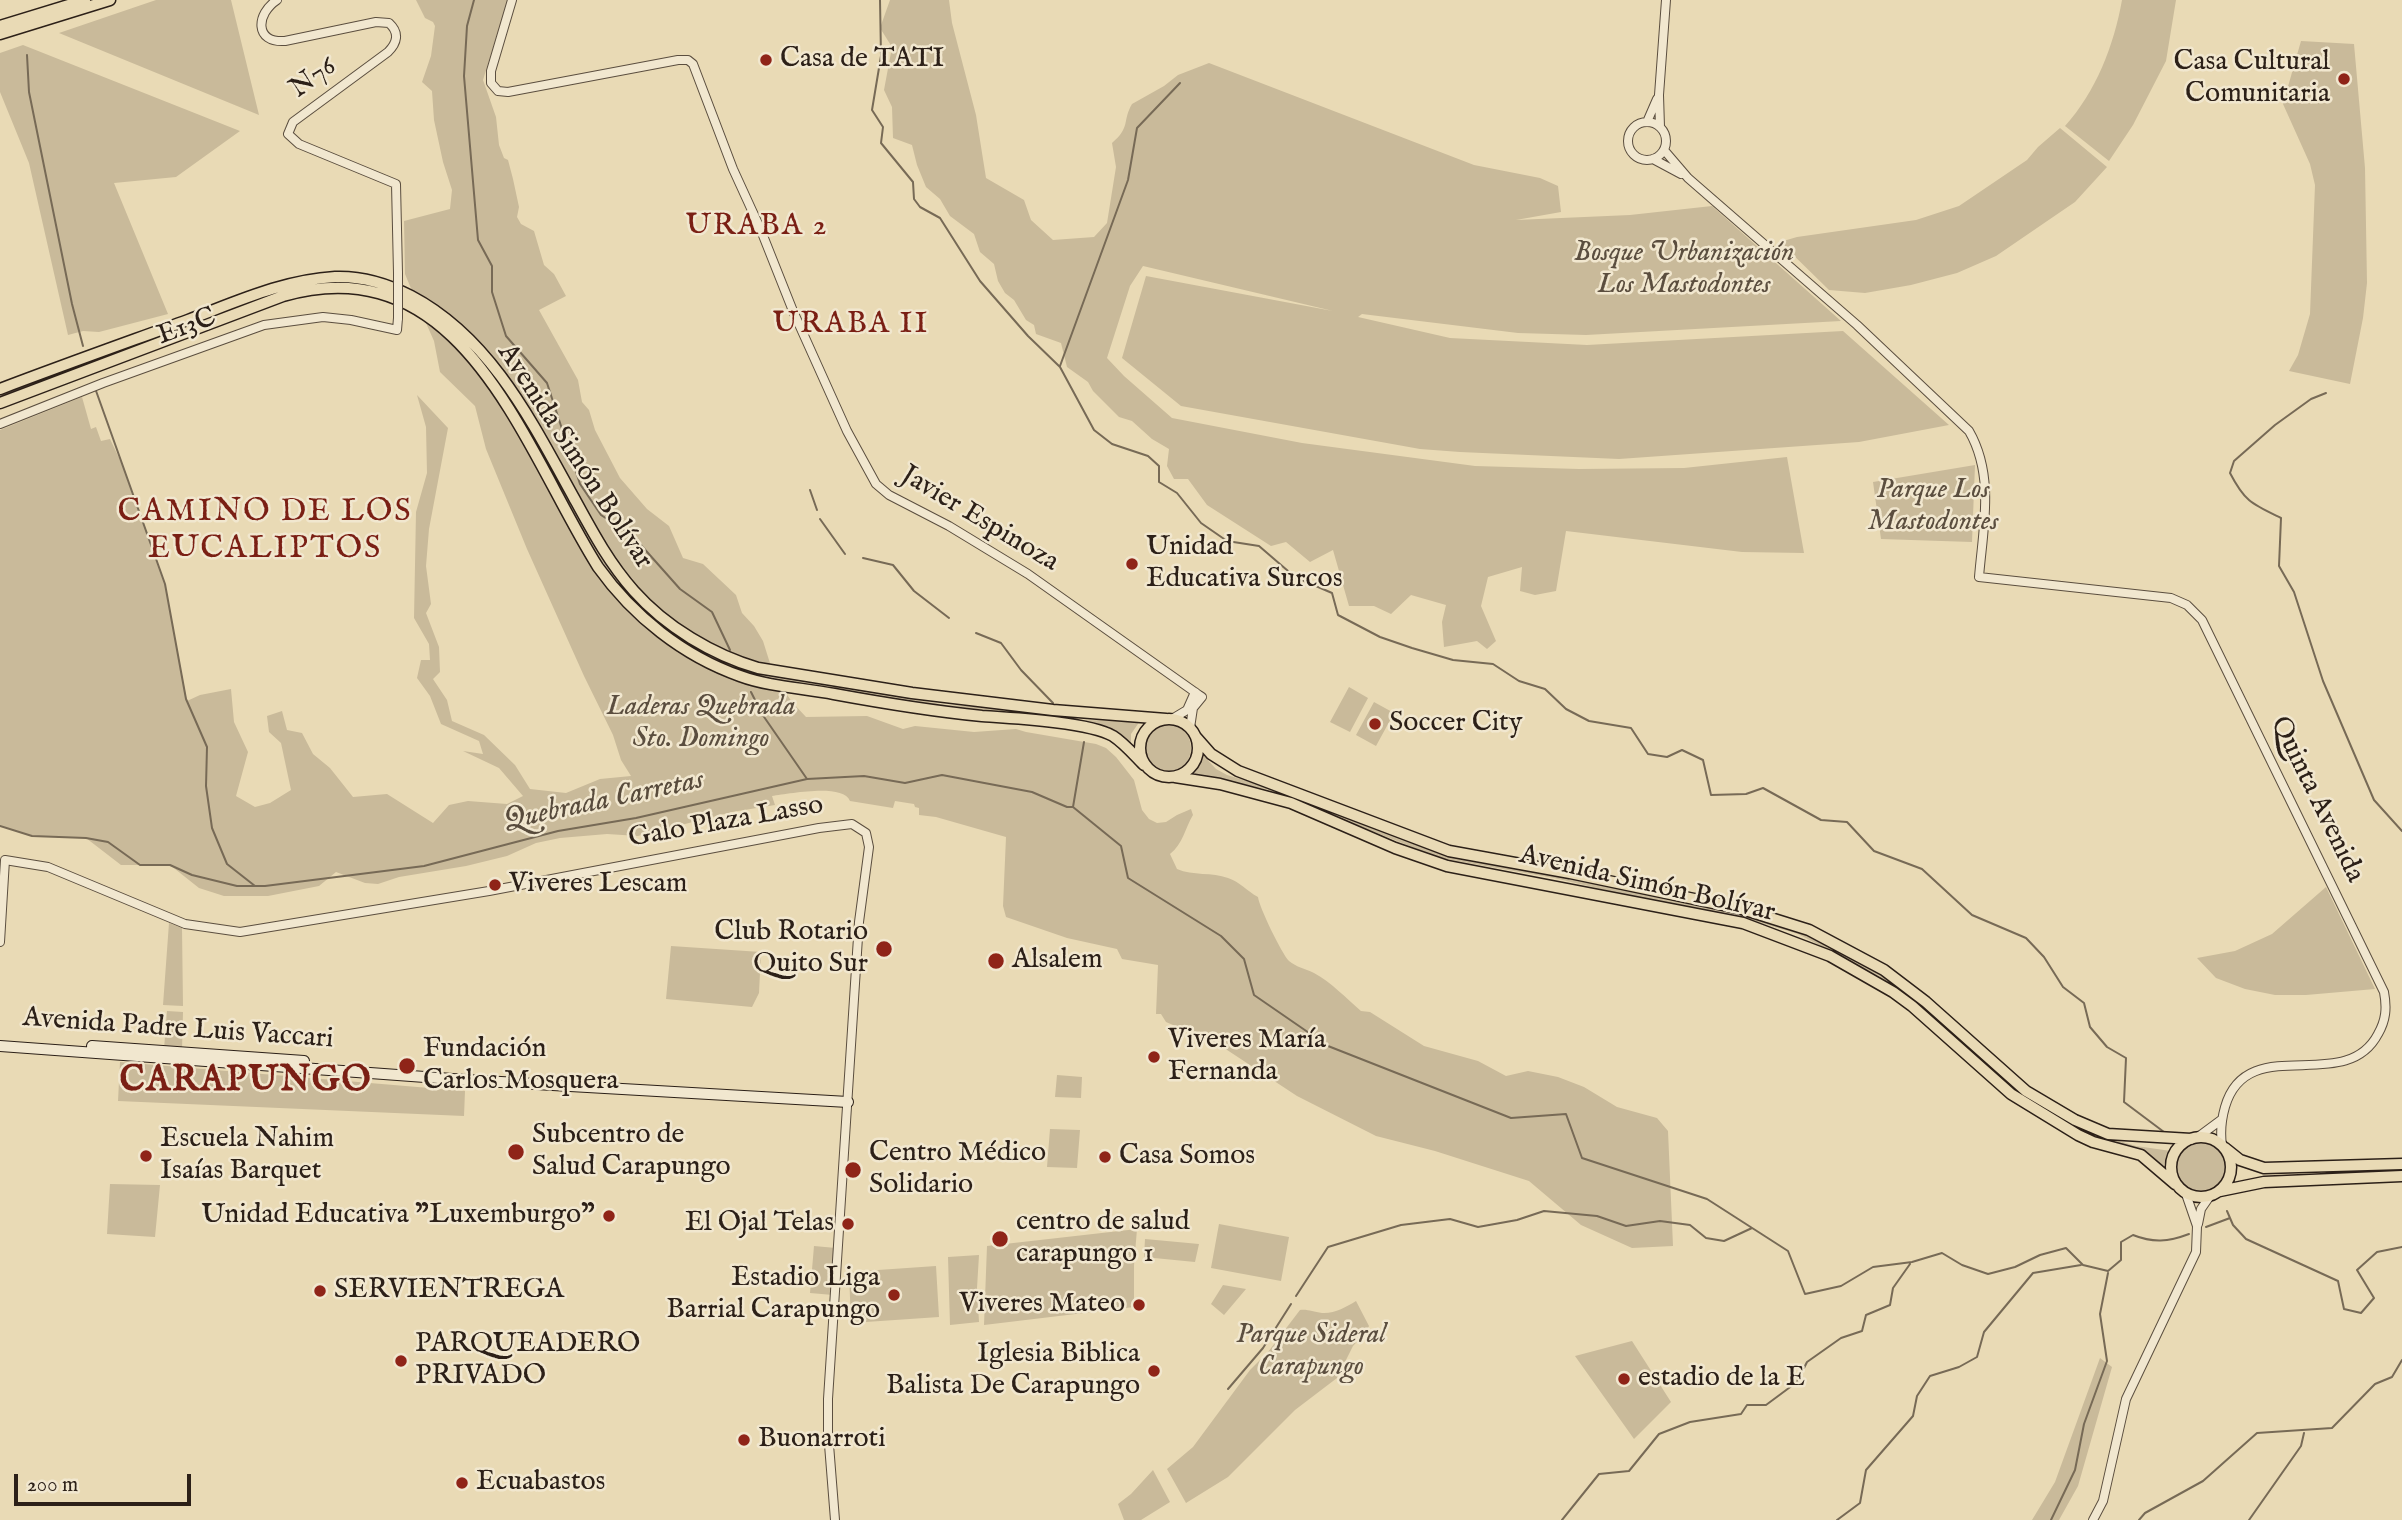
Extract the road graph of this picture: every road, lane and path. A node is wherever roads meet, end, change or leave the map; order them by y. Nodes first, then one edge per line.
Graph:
1 (85, 0) edge
2 (110, 0) edge
3 (277, 0) edge
4 (512, 0) edge
5 (1666, 0) edge
6 (0, 26) edge
7 (0, 34) edge
8 (1659, 95) junction
9 (1647, 122) junction
10 (1660, 127) junction
11 (1664, 150) junction
12 (1653, 159) junction
13 (1688, 177) junction
14 (397, 330) joint
15 (0, 389) edge
16 (0, 403) edge
17 (0, 424) edge
18 (1199, 694) junction
19 (1169, 719) junction
20 (1193, 732) junction
21 (1144, 765) junction
22 (1175, 777) junction
23 (0, 942) edge
24 (0, 1040) edge
25 (0, 1046) edge
26 (478, 1079) junction
27 (848, 1102) junction
28 (2221, 1120) junction
29 (2194, 1138) junction
30 (2223, 1146) junction
31 (2402, 1164) edge
32 (2402, 1176) edge
33 (2175, 1184) junction
34 (2186, 1194) junction
35 (2215, 1194) junction
36 (2197, 1226) junction
37 (835, 1520) edge
38 (2093, 1520) edge

1 - 6 main road
2 - 7 main road
3 - 14 street, N76, bridge
4 - 18 street, Javier Espinoza
5 - 8 street
8 - 9 street
8 - 10 street
9 - 10 street
9 - 12 street
10 - 11 street
11 - 12 street
11 - 13 street
12 - 13 street
13 - 28 street, Quinta Avenida
14 - 17 street, E13C
15 - 19 main road, Avenida Simón Bolívar
16 - 21 main road, Avenida Simón Bolívar
18 - 19 street
18 - 20 street
19 - 20 main road, Avenida Simón Bolívar
19 - 21 main road
20 - 22 main road
20 - 29 main road, Avenida Simón Bolívar
21 - 22 main road, Avenida Simón Bolívar
22 - 33 main road, Avenida Simón Bolívar
23 - 27 street, Galo Plaza Lasso
24 - 26 main road, Avenida Padre Luis Vaccari
25 - 26 main road, Avenida Padre Luis Vaccari
26 - 27 main road, Avenida Padre Luis Vaccari
27 - 37 street, Galo Plaza Lasso
28 - 29 street
28 - 30 street, Quinta Avenida
29 - 30 main road, Avenida Simón Bolívar
29 - 33 main road
30 - 31 main road, Avenida Simón Bolívar
30 - 35 main road
32 - 35 main road
33 - 34 main road, Avenida Simón Bolívar
34 - 35 main road
34 - 36 street
35 - 36 street
36 - 38 street

